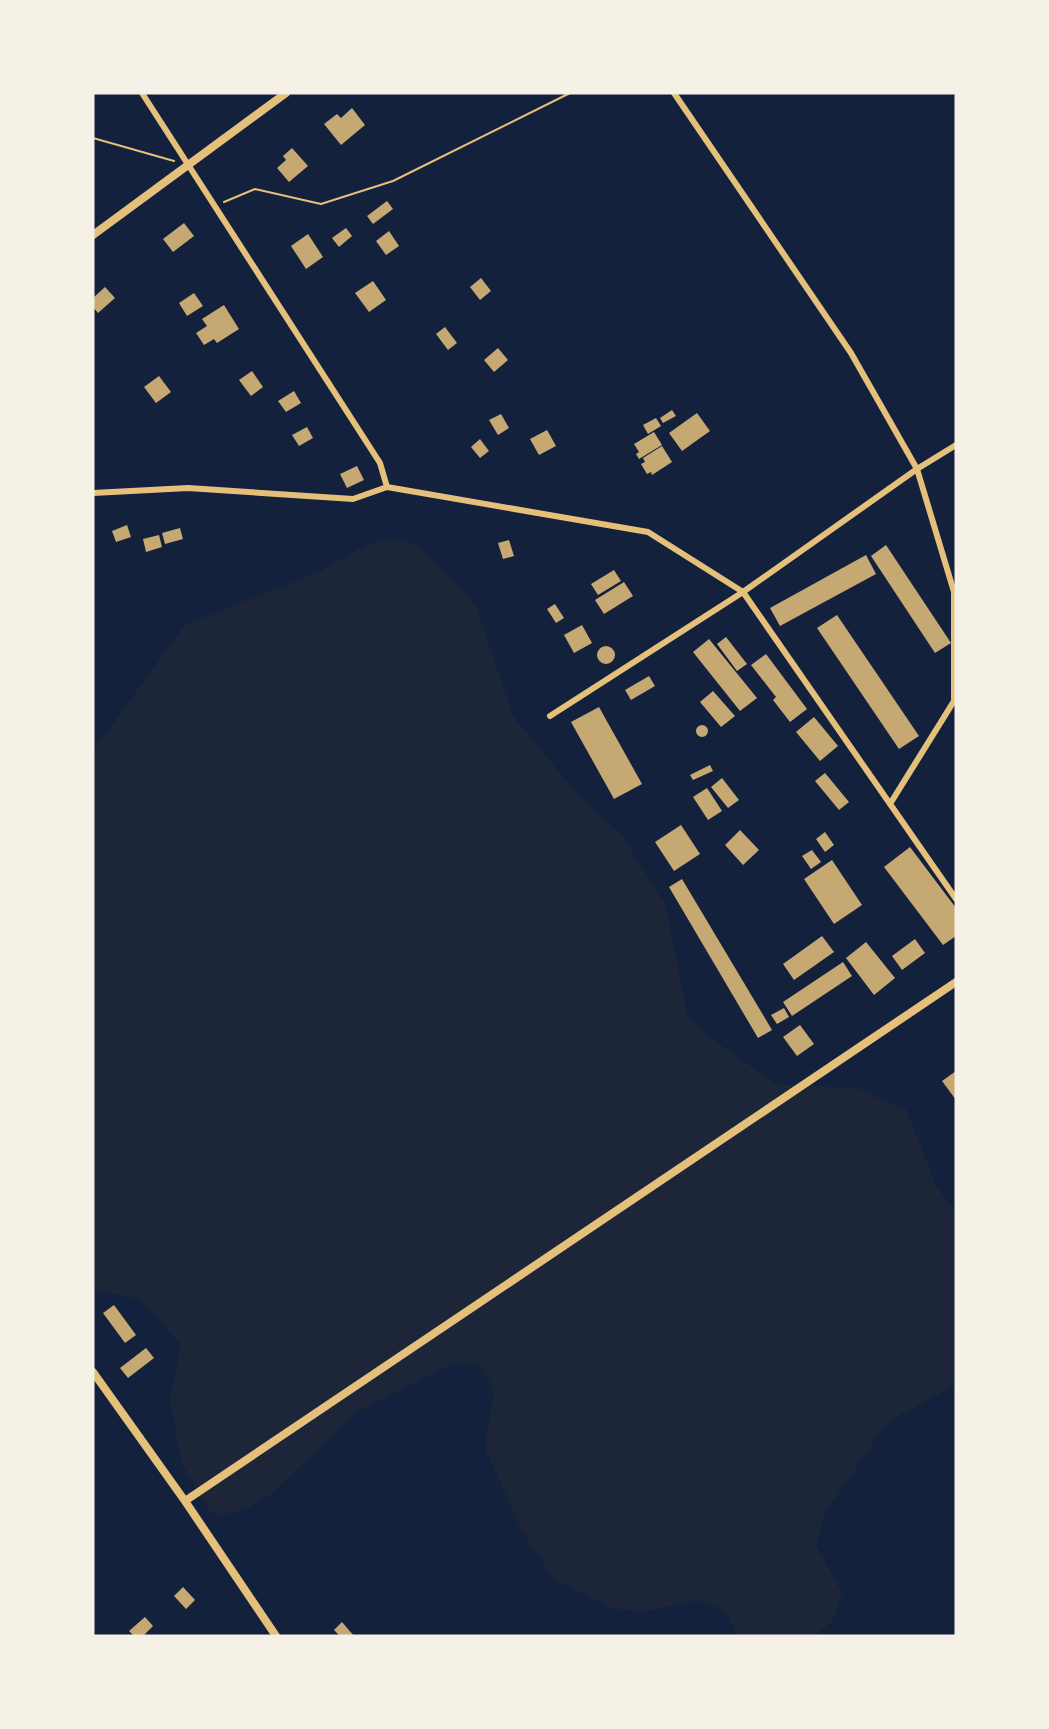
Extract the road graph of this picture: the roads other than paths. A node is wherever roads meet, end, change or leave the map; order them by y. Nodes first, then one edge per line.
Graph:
1 (142, 93) edge
2 (286, 93) edge
3 (674, 93) edge
4 (188, 165) junction
5 (93, 235) edge
6 (956, 445) edge
7 (917, 469) junction
8 (387, 486) junction
9 (93, 493) edge
10 (743, 592) junction
11 (550, 716) dead end
12 (890, 804) junction
13 (956, 899) edge
14 (956, 982) edge
15 (94, 1375) edge
16 (185, 1501) junction
17 (276, 1636) edge

1 - 4 street
2 - 4 street
3 - 7 street
4 - 5 street
4 - 8 street
6 - 7 street
7 - 10 street
7 - 12 street
8 - 9 street
8 - 10 street
10 - 11 street
10 - 12 street
12 - 13 street
14 - 16 street
15 - 16 street
16 - 17 street

